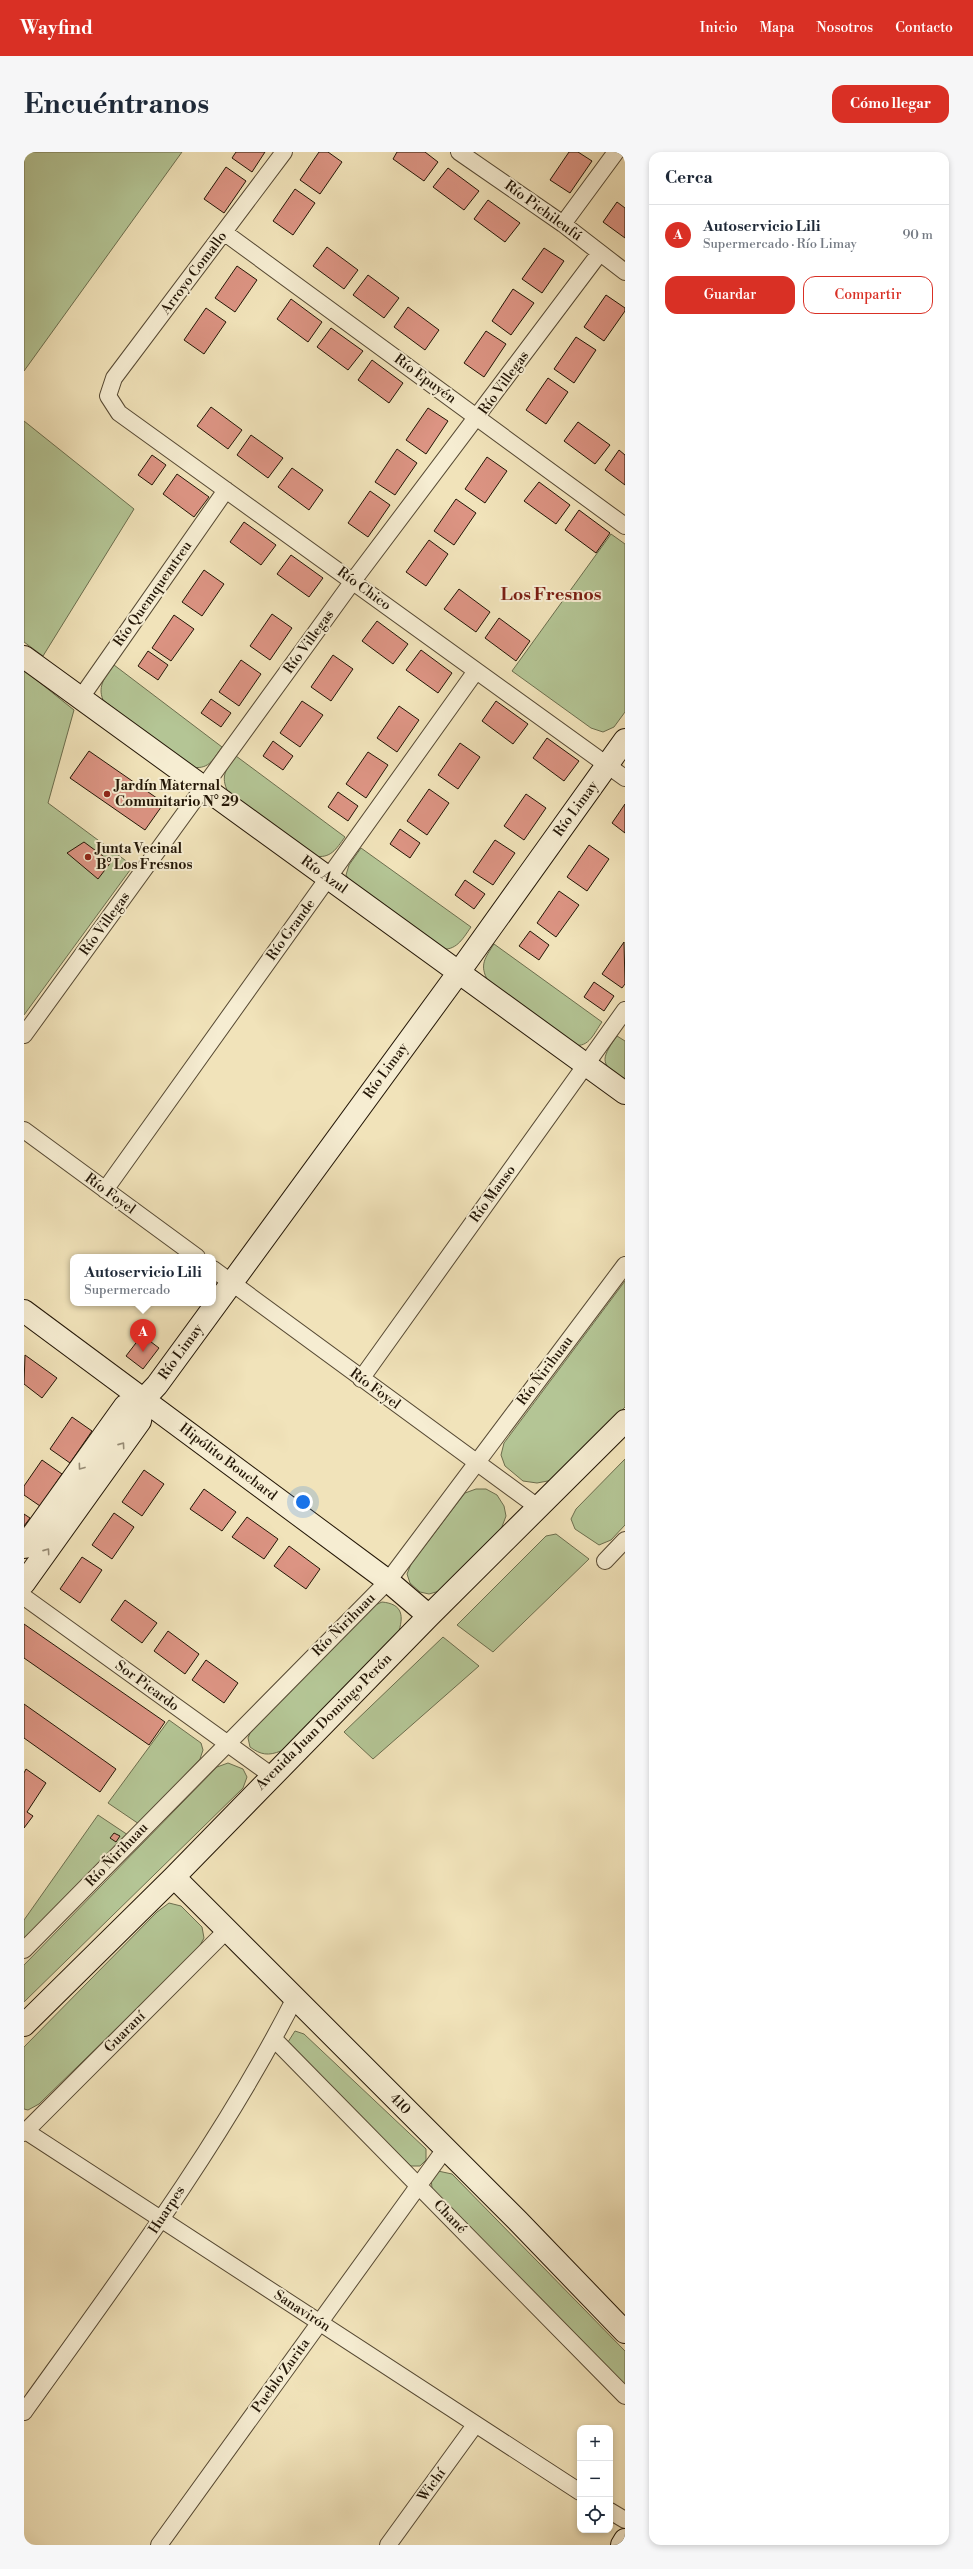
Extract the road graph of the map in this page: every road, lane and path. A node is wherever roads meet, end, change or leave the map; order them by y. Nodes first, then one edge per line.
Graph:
1 (284, 152) edge
2 (459, 152) edge
3 (616, 152) edge
4 (563, 224) junction
5 (225, 233) junction
6 (599, 254) junction
7 (625, 272) edge
8 (108, 396) joint
9 (478, 418) junction
10 (226, 490) junction
11 (625, 526) edge
12 (353, 581) junction
13 (24, 657) edge
14 (476, 671) junction
15 (80, 699) junction
16 (625, 740) edge
17 (607, 765) junction
18 (625, 778) edge
19 (205, 786) junction
20 (328, 878) junction
21 (459, 972) junction
22 (625, 1010) edge
23 (24, 1035) edge
24 (585, 1065) junction
25 (625, 1093) edge
26 (24, 1130) edge
27 (105, 1190) junction
28 (193, 1254) edge
29 (625, 1265) edge
30 (216, 1271) edge
31 (231, 1282) junction
32 (216, 1302) edge
33 (213, 1306) edge
34 (24, 1311) edge
35 (361, 1379) junction
36 (144, 1400) junction
37 (625, 1421) edge
38 (475, 1462) junction
39 (538, 1508) junction
40 (625, 1540) edge
41 (24, 1547) edge
42 (605, 1561) dead end
43 (388, 1581) junction
44 (24, 1583) edge
45 (24, 1597) edge
46 (429, 1616) junction
47 (226, 1743) junction
48 (271, 1775) junction
49 (174, 1877) junction
50 (226, 1931) junction
51 (24, 1950) edge
52 (295, 1998) junction
53 (24, 2025) edge
54 (274, 2039) junction
55 (25, 2131) edge
56 (445, 2148) junction
57 (418, 2185) junction
58 (162, 2219) junction
59 (319, 2323) junction
60 (625, 2332) edge
61 (625, 2396) edge
62 (24, 2412) edge
63 (475, 2425) junction
64 (577, 2490) edge
65 (613, 2513) edge
66 (625, 2520) edge
67 (625, 2540) edge
68 (158, 2545) edge
69 (388, 2545) edge
70 (622, 2545) edge

1 - 5 street, Arroyo Comallo
2 - 4 street, Río Pichileufú
3 - 4 street
4 - 6 street, Río Pichileufú
5 - 8 street, Arroyo Comallo
5 - 9 street, Río Epuyén
6 - 7 street, Río Pichileufú
6 - 9 street, Río Villegas
8 - 10 street, Río Chico
9 - 11 street, Río Epuyén
9 - 12 street, Río Villegas
10 - 12 street, Río Chico
10 - 15 street, Río Quemquemtreu
12 - 14 street, Río Chico
12 - 19 street, Río Villegas
13 - 15 street, Río Azul
14 - 17 street, Río Chico
14 - 20 street, Río Grande
15 - 19 street, Río Azul
16 - 17 street, Río Limay
17 - 18 street, Río Chico
17 - 21 street, Río Limay
19 - 20 street, Río Azul
19 - 23 street, Río Villegas
20 - 21 street, Río Azul
20 - 27 street, Río Grande
21 - 24 street, Río Azul
21 - 31 street, Río Limay
22 - 24 street, Río Manso
24 - 25 street, Río Azul
24 - 35 street, Río Manso
26 - 27 street, Río Foyel
27 - 28 street, Río Foyel
29 - 38 street, Río Ñirihuau
30 - 31 street, Río Foyel
31 - 32 street, Río Limay
31 - 35 street, Río Foyel
33 - 36 street, Río Limay
34 - 36 street, Hipólito Bouchard
35 - 38 street, Río Foyel
36 -> 41 street
36 - 43 street, Hipólito Bouchard
44 -> 36 street, Río Limay
37 - 39 street, Avenida Juan Domingo Perón
38 - 39 street, Río Foyel
38 - 43 street, Río Ñirihuau
39 - 46 street, Avenida Juan Domingo Perón
40 - 42 street
43 - 46 street, Hipólito Bouchard
43 - 47 street, Río Ñirihuau
45 - 47 street, Sor Picardo
46 - 48 street, Avenida Juan Domingo Perón
47 - 48 street, Sor Picardo
47 - 51 street, Río Ñirihuau
48 - 49 street, Avenida Juan Domingo Perón
49 - 50 street, 410
49 - 53 street, Avenida Juan Domingo Perón
50 - 52 street, 410
50 - 55 street, Guaraní
52 - 54 street, Huarpes
52 - 56 street, 410
54 - 57 street, Chané
54 - 58 street, Huarpes
55 - 58 street, Sanavirón
56 - 57 street, Pueblo Zurita
56 - 60 street, 410
57 - 59 street, Pueblo Zurita
57 - 61 street, Chané
58 - 59 street, Sanavirón
58 - 62 street, Huarpes
59 - 63 street, Sanavirón
59 - 68 street, Pueblo Zurita
63 - 64 street, Sanavirón
63 - 69 street, Wichí
65 - 66 street
67 - 70 street

